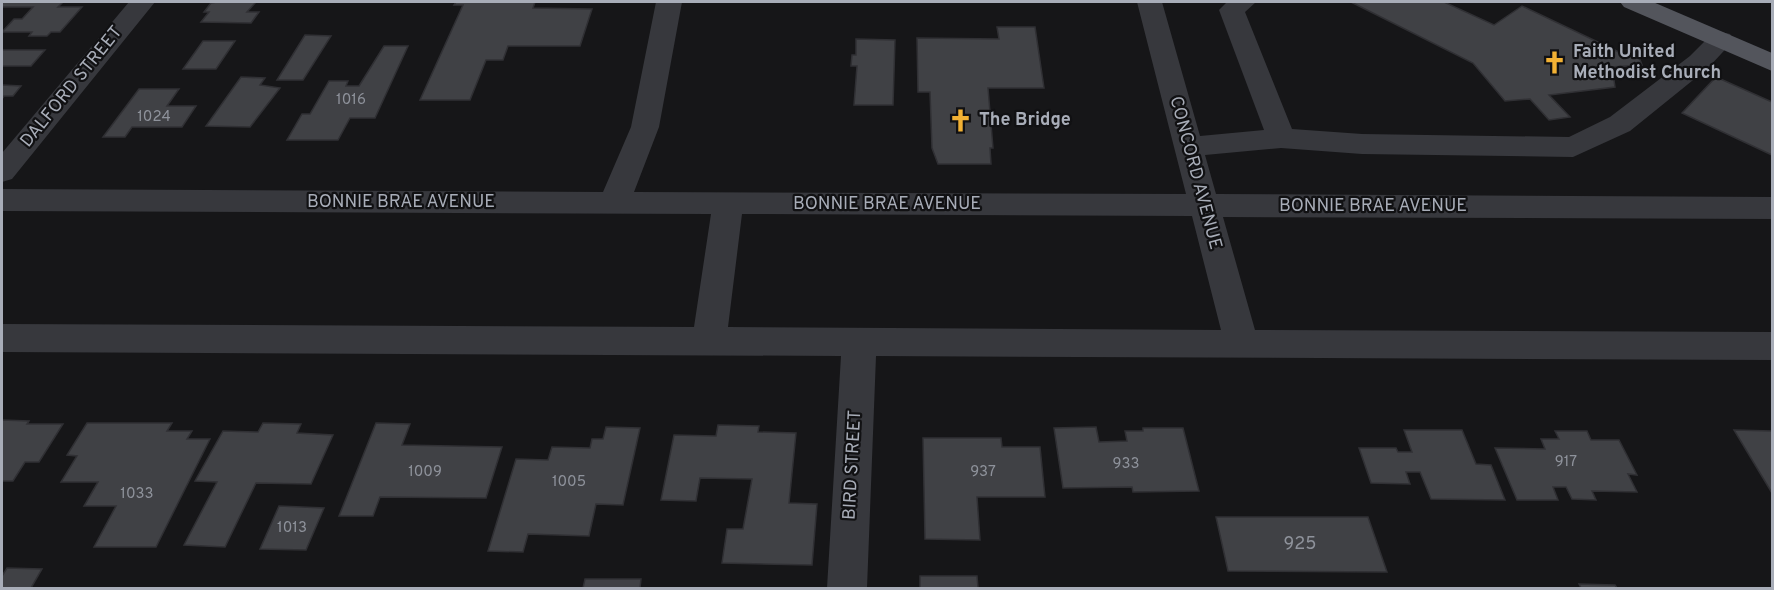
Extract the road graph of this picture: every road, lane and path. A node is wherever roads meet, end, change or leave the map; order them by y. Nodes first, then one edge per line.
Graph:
1 (142, 2) edge
2 (669, 2) edge
3 (1149, 2) edge
4 (1243, 2) edge
5 (1633, 2) edge
6 (1721, 40) junction
7 (1773, 63) edge
8 (1281, 138) junction
9 (1188, 147) junction
10 (2, 172) edge
11 (2, 200) edge
12 (614, 203) junction
13 (728, 203) junction
14 (1204, 205) junction
15 (1773, 208) edge
16 (2, 338) edge
17 (709, 341) junction
18 (859, 342) junction
19 (1242, 344) junction
20 (1773, 346) edge
21 (847, 588) edge

1 - 10 street, DALFORD STREET
2 - 12 street
3 - 9 street, CONCORD AVENUE
4 - 8 street
5 - 6 main road
6 - 7 main road
6 - 8 street
8 - 9 street
9 - 14 street, CONCORD AVENUE
11 - 12 street, BONNIE BRAE AVENUE
12 - 13 street, BONNIE BRAE AVENUE
13 - 14 street, BONNIE BRAE AVENUE
13 - 17 street
14 - 15 street, BONNIE BRAE AVENUE
14 - 19 street, CONCORD AVENUE
16 - 17 street
17 - 18 street
18 - 19 street
18 - 21 street, BIRD STREET
19 - 20 street

